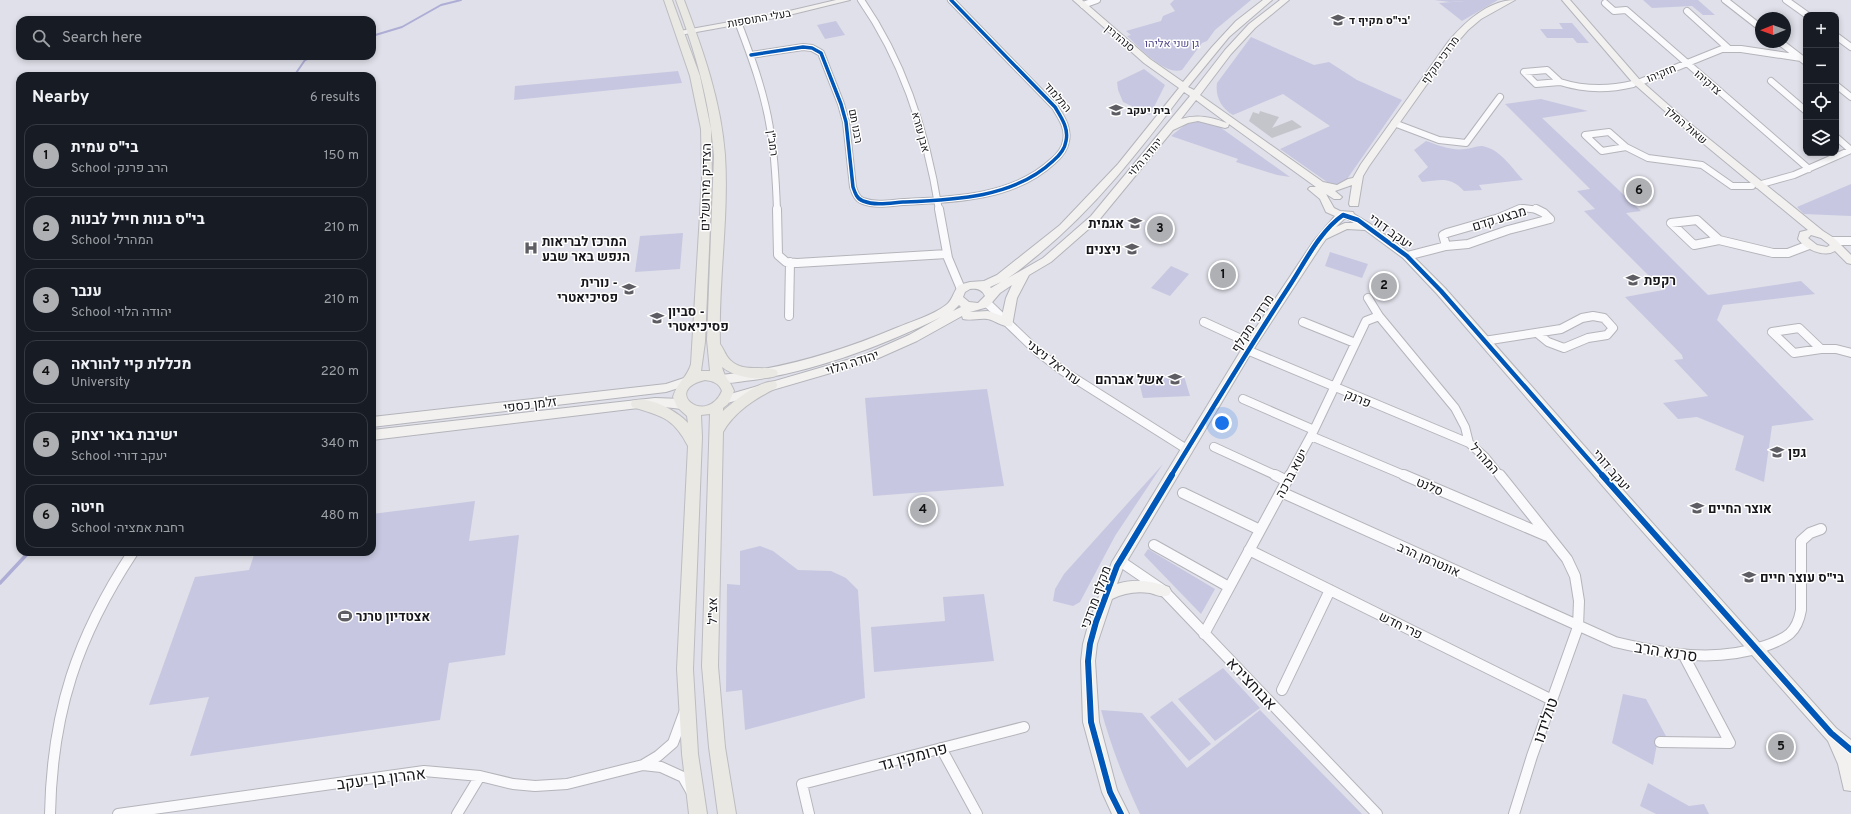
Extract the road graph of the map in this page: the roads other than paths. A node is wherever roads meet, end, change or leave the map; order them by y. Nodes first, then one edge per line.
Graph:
1 (668, 0) edge
2 (680, 0) edge
3 (846, 0) edge
4 (861, 0) edge
5 (951, 0) edge
6 (1097, 0) edge
7 (1268, 0) edge
8 (1285, 0) edge
9 (1511, 0) edge
10 (1725, 0) edge
11 (1786, 0) edge
12 (1561, 1) edge
13 (1080, 3) edge
14 (1605, 3) dead end
15 (1687, 11) dead end
16 (1803, 12) edge
17 (738, 22) junction
18 (1755, 23) edge
19 (691, 29) junction
20 (680, 31) junction
21 (1839, 38) edge
22 (1851, 47) edge
23 (1728, 48) junction
24 (1788, 48) edge
25 (751, 55) junction
26 (1803, 60) edge
27 (1686, 63) junction
28 (1197, 71) junction
29 (1164, 74) junction
30 (1210, 75) junction
31 (1770, 81) dead end
32 (1560, 82) junction
33 (1635, 84) junction
34 (1839, 87) edge
35 (1182, 90) junction
36 (1500, 97) dead end
37 (1851, 97) edge
38 (1192, 98) junction
39 (1803, 109) edge
40 (1219, 113) junction
41 (1394, 122) junction
42 (1226, 125) junction
43 (1168, 130) junction
44 (1839, 140) edge
45 (1626, 148) junction
46 (1851, 150) edge
47 (1809, 169) junction
48 (1354, 179) junction
49 (1315, 183) junction
50 (1755, 185) junction
51 (1338, 197) junction
52 (938, 200) junction
53 (1355, 206) junction
54 (1328, 207) junction
55 (1345, 215) junction
56 (1804, 234) junction
57 (1820, 234) junction
58 (1383, 239) junction
59 (1720, 240) junction
60 (1320, 241) junction
61 (1851, 241) edge
62 (1393, 244) junction
63 (1834, 244) junction
64 (1809, 245) junction
65 (1446, 246) junction
66 (1823, 250) junction
67 (947, 254) junction
68 (1407, 256) junction
69 (1851, 261) edge
70 (790, 262) junction
71 (1851, 269) edge
72 (954, 274) junction
73 (1026, 274) junction
74 (978, 285) junction
75 (960, 293) junction
76 (1368, 298) dead end
77 (989, 299) junction
78 (973, 307) junction
79 (789, 316) dead end
80 (1379, 316) junction
81 (1204, 322) dead end
82 (1303, 322) dead end
83 (1008, 323) junction
84 (933, 327) junction
85 (1537, 333) junction
86 (714, 341) junction
87 (1484, 341) junction
88 (1356, 343) junction
89 (1249, 347) junction
90 (1821, 349) junction
91 (1851, 353) edge
92 (719, 378) junction
93 (771, 379) junction
94 (690, 380) junction
95 (1334, 388) junction
96 (1243, 398) dead end
97 (720, 403) junction
98 (637, 404) junction
99 (686, 407) junction
100 (376, 422) edge
101 (716, 432) junction
102 (1312, 433) junction
103 (376, 435) edge
104 (1469, 443) junction
105 (694, 446) junction
106 (1214, 447) dead end
107 (1188, 450) junction
108 (1286, 481) junction
109 (1281, 492) junction
110 (1183, 493) dead end
111 (1821, 529) dead end
112 (1260, 530) junction
113 (1549, 537) junction
114 (1154, 545) dead end
115 (1250, 550) junction
116 (130, 556) edge
117 (1120, 561) junction
118 (1229, 587) junction
119 (1330, 590) junction
120 (1164, 591) junction
121 (1106, 595) junction
122 (1578, 627) junction
123 (1204, 634) junction
124 (1758, 649) junction
125 (1684, 656) junction
126 (1282, 690) dead end
127 (1552, 700) junction
128 (686, 708) junction
129 (1024, 727) dead end
130 (1831, 733) junction
131 (1660, 742) dead end
132 (941, 748) junction
133 (1851, 750) edge
134 (643, 765) junction
135 (480, 776) junction
136 (1851, 786) edge
137 (697, 807) edge
138 (50, 814) edge
139 (118, 814) edge
140 (457, 814) edge
141 (727, 814) edge
142 (808, 814) edge
143 (977, 814) edge
144 (1120, 814) edge
145 (1377, 814) edge
146 (1514, 814) edge

1 - 20 main road, הצדיק מירושלים
2 - 19 main road, הצדיק מירושלים
3 - 17 street, בעלי התוספות
4 - 52 street, אבן עזרא
5 - 52 street, התלמוד
6 - 13 street
7 - 28 street, יהודה הלוי
8 - 30 street, יהודה הלוי
9 - 41 street, מרדכי מקלף
10 - 18 street
11 - 16 street
12 - 33 street, שאול המלך
13 - 29 street, סנהדרין
14 - 27 street, צדקיהו
15 - 23 street
17 - 19 street, בעלי התוספות
17 - 25 street, רמב"ן
19 - 20 street, בעלי התוספות
19 - 86 main road, הצדיק מירושלים
20 - 94 main road, הצדיק מירושלים
21 - 22 street
23 - 26 street, חזקיהו
23 - 27 street, חזקיהו
24 - 26 street
25 - 52 street, רבנו תם
25 - 70 street, רמב"ן
27 - 33 street, חזקיהו
27 - 47 street, צדקיהו
28 - 29 street
28 - 35 street, יהודה הלוי
29 - 35 street, סנהדרין
30 - 38 street, יהודה הלוי
30 - 40 street
31 - 39 street
32 - 32 street
32 - 33 street, חזקיהו
33 - 50 street, שאול המלך
34 - 37 street
35 - 38 street
35 - 74 street, יהודה הלוי
36 - 41 street
38 - 40 street
38 - 42 street
38 - 43 street, יהודה הלוי
40 - 49 street
41 - 48 street, מרדכי מקלף
42 - 43 street
42 - 54 street
43 - 73 street, יהודה הלוי
44 - 46 street
45 - 45 street
45 - 50 street
46 - 47 street
47 - 50 street
48 - 49 street
48 - 51 street, מרדכי מקלף
48 - 53 street, מרדכי מקלף
49 - 51 street
50 - 56 street, שאול המלך
50 - 57 street, שאול המלך
51 - 53 street
51 - 54 street
52 - 67 street, אבן עזרא
53 - 55 street, מרדכי מקלף
53 - 62 street, יעקב דורי
54 - 55 street, יעקב דורי
54 - 60 street, מרדכי מקלף
55 - 58 street, יעקב דורי
55 - 60 street, מרדכי מקלף
56 - 57 street
56 - 64 street, שאול המלך
57 - 63 street, שאול המלך
58 - 60 street
58 - 62 street, יעקב דורי
59 - 59 street
59 - 64 street
60 - 89 street, מרדכי מקלף
61 - 63 street
62 - 68 street, יעקב דורי
63 - 66 street
63 - 69 street
64 - 66 street
65 - 65 street, מבצע קדם
65 - 68 street, מבצע קדם
66 - 71 street
67 - 70 street
67 - 72 street, אבן עזרא
68 - 87 street, יעקב דורי
70 - 79 street
72 - 74 street
72 - 75 street, אבן עזרא
73 - 77 street, יהודה הלוי
73 - 83 street
74 - 75 street
74 - 77 street
75 - 78 street
75 - 93 street, יהודה הלוי
76 - 80 street, המהרל
77 - 78 street
77 - 83 street, עזריאל ניצני
78 - 84 street, יהודה הלוי
80 - 88 street, ישא ברכה
80 - 104 street, המהרל
81 - 89 street, פרנק
82 - 88 street
83 - 84 street
83 - 107 street, עזריאל ניצני
84 - 93 street, יהודה הלוי
85 - 85 street
85 - 87 street
86 - 92 main road, הצדיק מירושלים
86 - 93 main road
87 - 124 street, יעקב דורי
88 - 95 street, ישא ברכה
89 - 95 street, פרנק
89 - 107 street, מרדכי מקלף
90 - 90 street
90 - 91 street
92 - 93 street, יהודה הלוי
92 - 94 main road
92 - 97 main road
93 - 97 street, יהודה הלוי
93 - 101 main road
94 - 99 main road
94 - 100 street, זלמן כספי
95 - 102 street, ישא ברכה
95 - 104 street, פרנק
96 - 102 street, סלנט
97 - 99 main road
97 - 101 main road, אצ"ל
98 - 99 street, זלמן כספי
98 - 103 street, זלמן כספי
98 - 105 main road
99 - 105 main road, אצ"ל
101 - 141 main road, אצ"ל
102 - 108 street, ישא ברכה
102 - 113 street, סלנט
104 - 113 street, המהרל
105 - 128 main road, אצ"ל
106 - 108 street
107 - 117 street, מקלף מרדכי
108 - 109 street, ישא ברכה
109 - 112 street, ישא ברכה
109 - 122 street, אונטרמן הרב
110 - 112 street
111 - 124 street, סרנא הרב
112 - 115 street, ישא ברכה
113 - 122 street, המהרל
114 - 118 street
115 - 118 street, ישא ברכה
115 - 119 street, פרי חדש
116 - 138 street
117 - 120 street, אבוחצירא
117 - 121 street, מקלף מרדכי
118 - 123 street, ישא ברכה
119 - 126 street
119 - 127 street, פרי חדש
120 - 121 street
120 - 123 street, אבוחצירא
121 - 144 street, מקלף מרדכי
122 - 125 street, סרנא הרב
122 - 127 street, טולידנו
123 - 145 street, אבוחצירא
124 - 125 street, סרנא הרב
124 - 130 street, יעקב דורי
125 - 131 street
127 - 146 street, טולידנו
128 - 134 street, אהרון בן יעקב
128 - 137 main road, אצ"ל
129 - 132 street, פרומקין גד
130 - 133 street, יעקב דורי
130 - 136 street, יעקב דורי
132 - 142 street, פרומקין גד
132 - 143 street
134 - 135 street, אהרון בן יעקב
134 - 137 street, אהרון בן יעקב
135 - 139 street, אהרון בן יעקב
135 - 140 street

